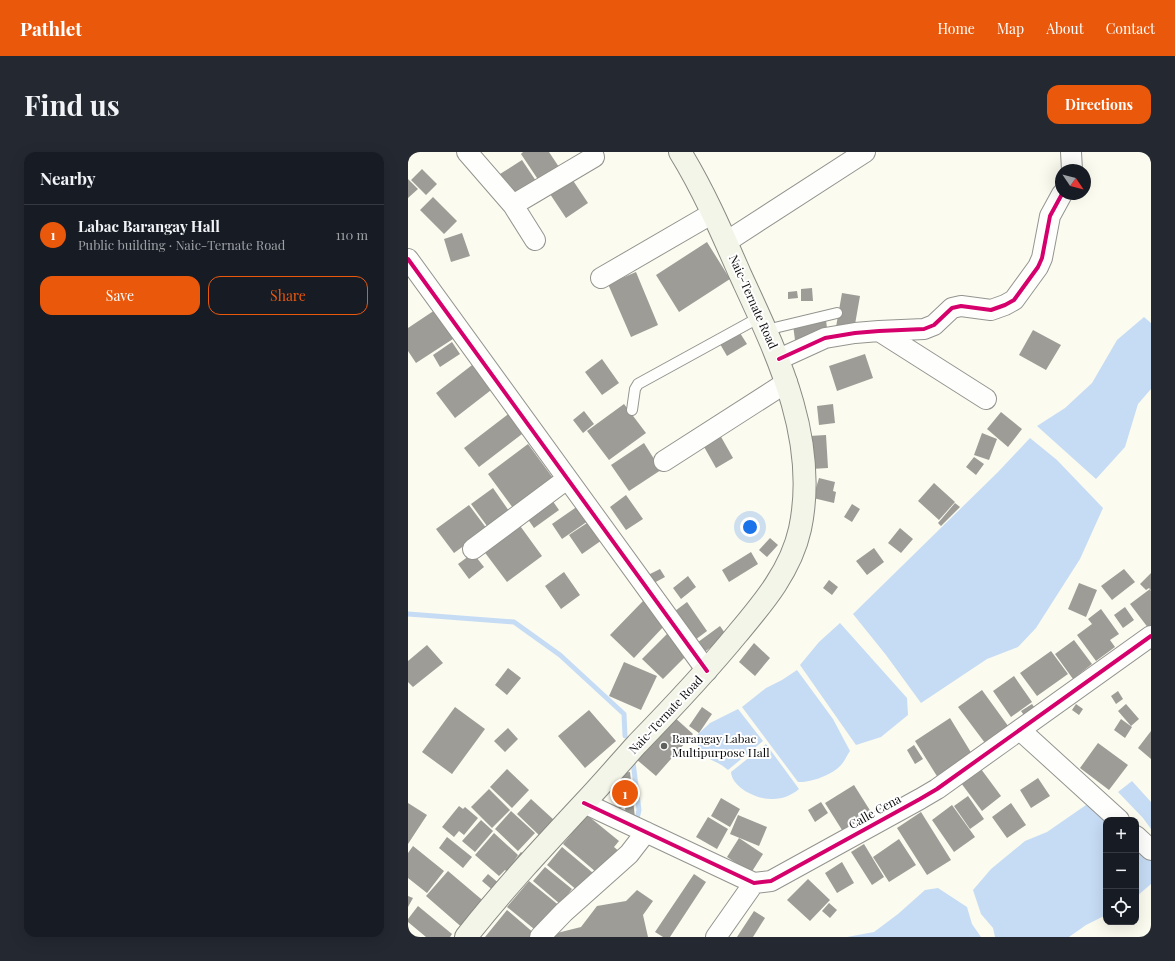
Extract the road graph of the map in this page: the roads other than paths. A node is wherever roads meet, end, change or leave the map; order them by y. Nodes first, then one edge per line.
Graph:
1 (467, 152) edge
2 (680, 152) edge
3 (865, 152) edge
4 (1071, 152) edge
5 (594, 157) dead end
6 (1072, 164) edge
7 (1059, 200) edge
8 (513, 205) junction
9 (713, 213) junction
10 (534, 240) dead end
11 (726, 242) junction
12 (408, 259) edge
13 (601, 278) dead end
14 (836, 313) dead end
15 (763, 324) junction
16 (879, 331) junction
17 (779, 359) junction
18 (787, 382) junction
19 (986, 399) dead end
20 (632, 410) dead end
21 (664, 461) dead end
22 (567, 479) junction
23 (473, 549) dead end
24 (1151, 636) edge
25 (707, 671) junction
26 (1020, 730) junction
27 (584, 803) junction
28 (1116, 817) edge
29 (646, 832) junction
30 (1139, 839) edge
31 (1151, 850) edge
32 (754, 883) junction
33 (466, 937) edge
34 (540, 937) edge
35 (716, 937) edge

1 - 8 street
2 - 9 main road, Naic-Ternate Road
3 - 11 street
4 - 6 street
5 - 8 street
7 - 16 street
8 - 10 street
9 - 11 main road, Naic-Ternate Road
9 - 13 street
11 - 15 main road, Naic-Ternate Road
12 - 22 street
14 - 15 lane
15 - 17 main road, Naic-Ternate Road
15 - 20 lane
16 - 17 street
16 - 19 street
17 - 18 main road, Naic-Ternate Road
18 - 21 street
18 - 25 main road, Naic-Ternate Road
22 - 23 street
22 - 25 street
24 - 26 street, Calle Cena
25 - 27 main road, Naic-Ternate Road
26 - 28 street
26 - 32 street, Calle Cena
27 - 29 street
27 - 33 main road, Naic-Ternate Road
29 - 32 street
29 - 34 street
30 - 31 street
32 - 35 street

